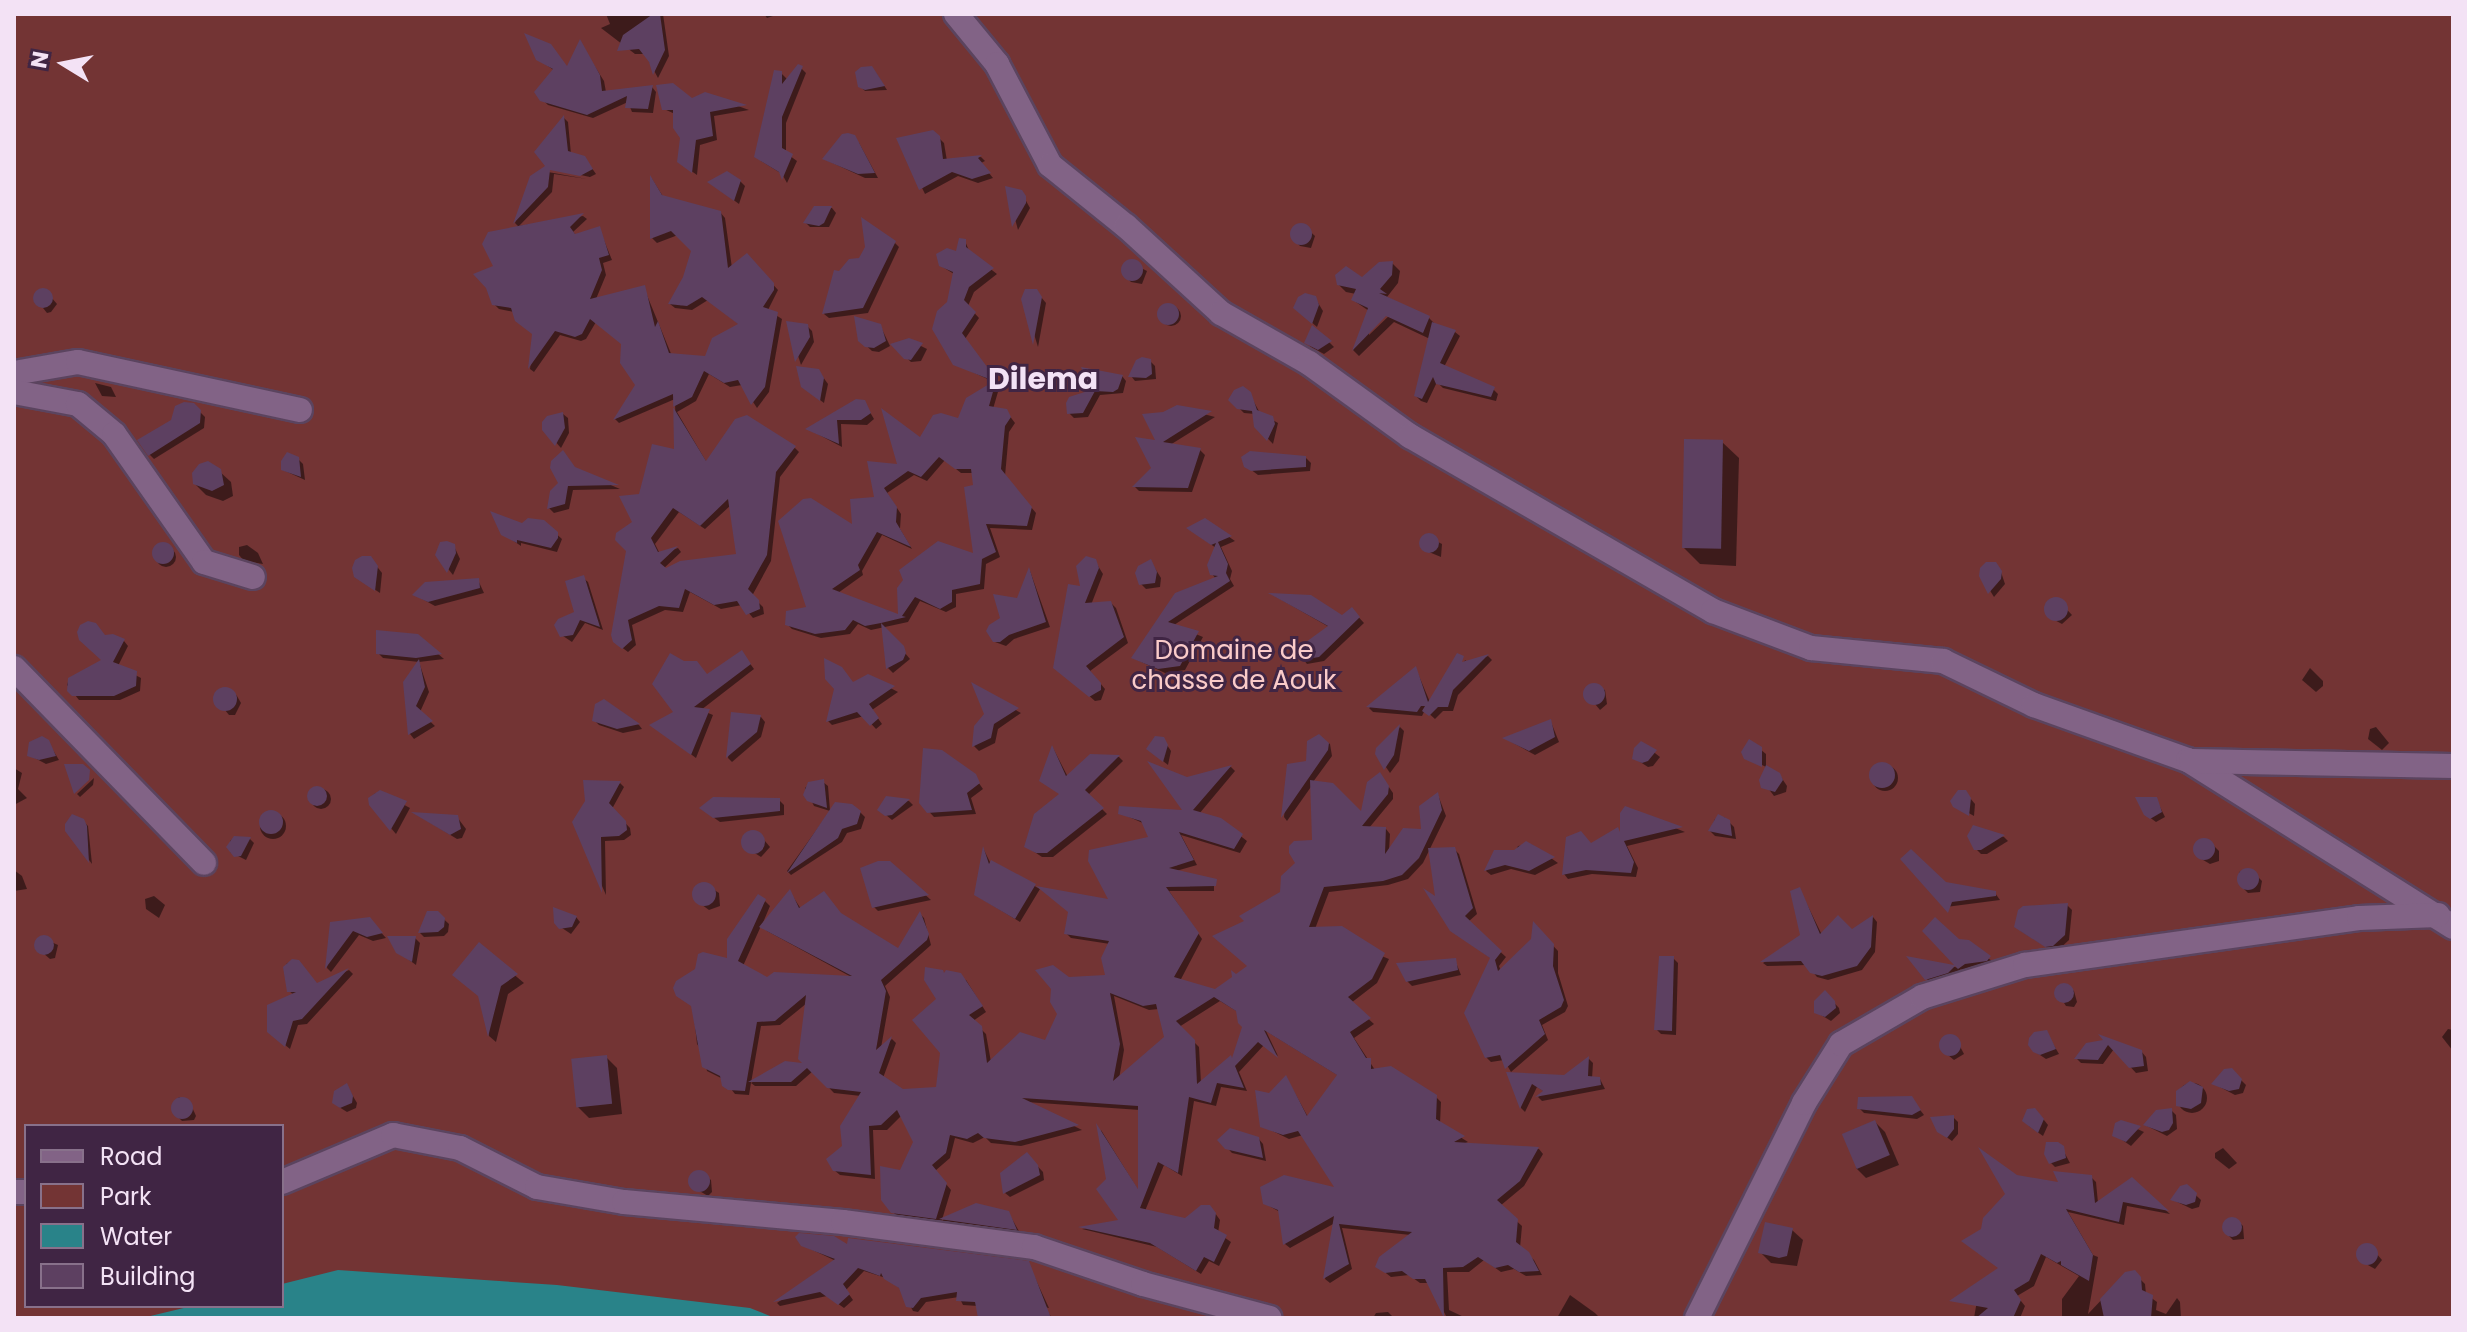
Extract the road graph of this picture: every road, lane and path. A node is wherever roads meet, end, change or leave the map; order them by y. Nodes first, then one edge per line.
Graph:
1 (956, 14) edge
2 (14, 373) edge
3 (14, 392) edge
4 (300, 410) dead end
5 (253, 577) dead end
6 (14, 668) edge
7 (2188, 760) junction
8 (2453, 766) edge
9 (204, 863) dead end
10 (2445, 921) edge
11 (284, 1181) edge
12 (1270, 1318) edge
13 (1697, 1318) edge

1 - 7 street
2 - 4 street
3 - 5 street
6 - 9 street
7 - 8 street
7 - 10 street
10 - 13 street
11 - 12 street

